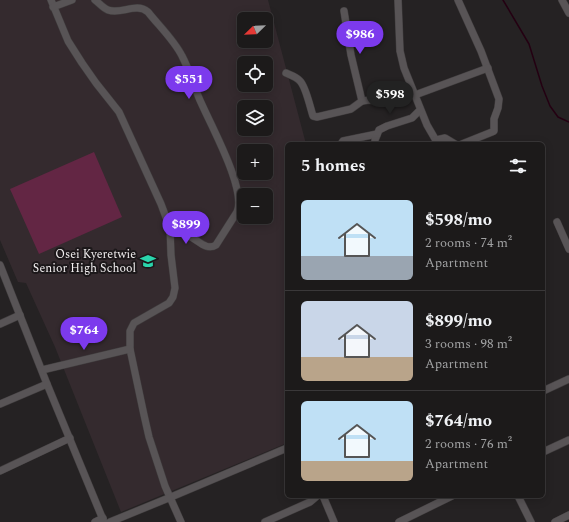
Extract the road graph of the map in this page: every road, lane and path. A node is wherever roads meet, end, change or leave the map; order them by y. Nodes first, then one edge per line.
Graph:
1 (72, 0) edge
2 (95, 0) edge
3 (398, 0) edge
4 (458, 0) edge
5 (562, 0) edge
6 (52, 3) edge
7 (344, 11) dead end
8 (569, 13) edge
9 (488, 68) junction
10 (286, 74) dead end
11 (414, 92) junction
12 (362, 101) junction
13 (420, 110) junction
14 (377, 134) junction
15 (342, 142) edge
16 (375, 142) edge
17 (437, 142) edge
18 (452, 142) edge
19 (467, 142) edge
20 (557, 222) dead end
21 (170, 228) junction
22 (569, 249) edge
23 (0, 265) edge
24 (20, 315) junction
25 (0, 324) edge
26 (130, 349) junction
27 (42, 370) junction
28 (569, 380) edge
29 (47, 384) junction
30 (545, 390) edge
31 (0, 404) edge
32 (70, 438) junction
33 (569, 440) edge
34 (285, 449) edge
35 (545, 451) edge
36 (0, 471) edge
37 (171, 498) junction
38 (315, 498) edge
39 (324, 498) edge
40 (448, 498) edge
41 (519, 498) edge
42 (569, 515) edge
43 (104, 520) edge
44 (95, 522) edge
45 (110, 522) edge
46 (181, 522) edge
47 (265, 522) edge
48 (334, 522) edge
49 (399, 522) edge
50 (531, 522) edge
51 (555, 522) edge

1 - 6 street
2 - 21 street
3 - 11 street
4 - 9 street
5 - 8 street
6 - 21 street
7 - 12 street
9 - 11 street
9 - 19 street
10 - 12 street
11 - 12 street
11 - 13 street
13 - 14 street
13 - 17 street
14 - 15 street
14 - 16 street
17 - 18 street
20 - 22 street
21 - 26 street
23 - 24 street
24 - 25 street
24 - 27 street
26 - 27 street
26 - 37 street
27 - 29 street
28 - 30 street
29 - 31 street
29 - 32 street
32 - 36 street
32 - 43 street
33 - 35 street
34 - 37 street
37 - 45 street
37 - 46 street
38 - 47 street
39 - 48 street
40 - 49 street
41 - 50 street
42 - 51 street
43 - 44 street

